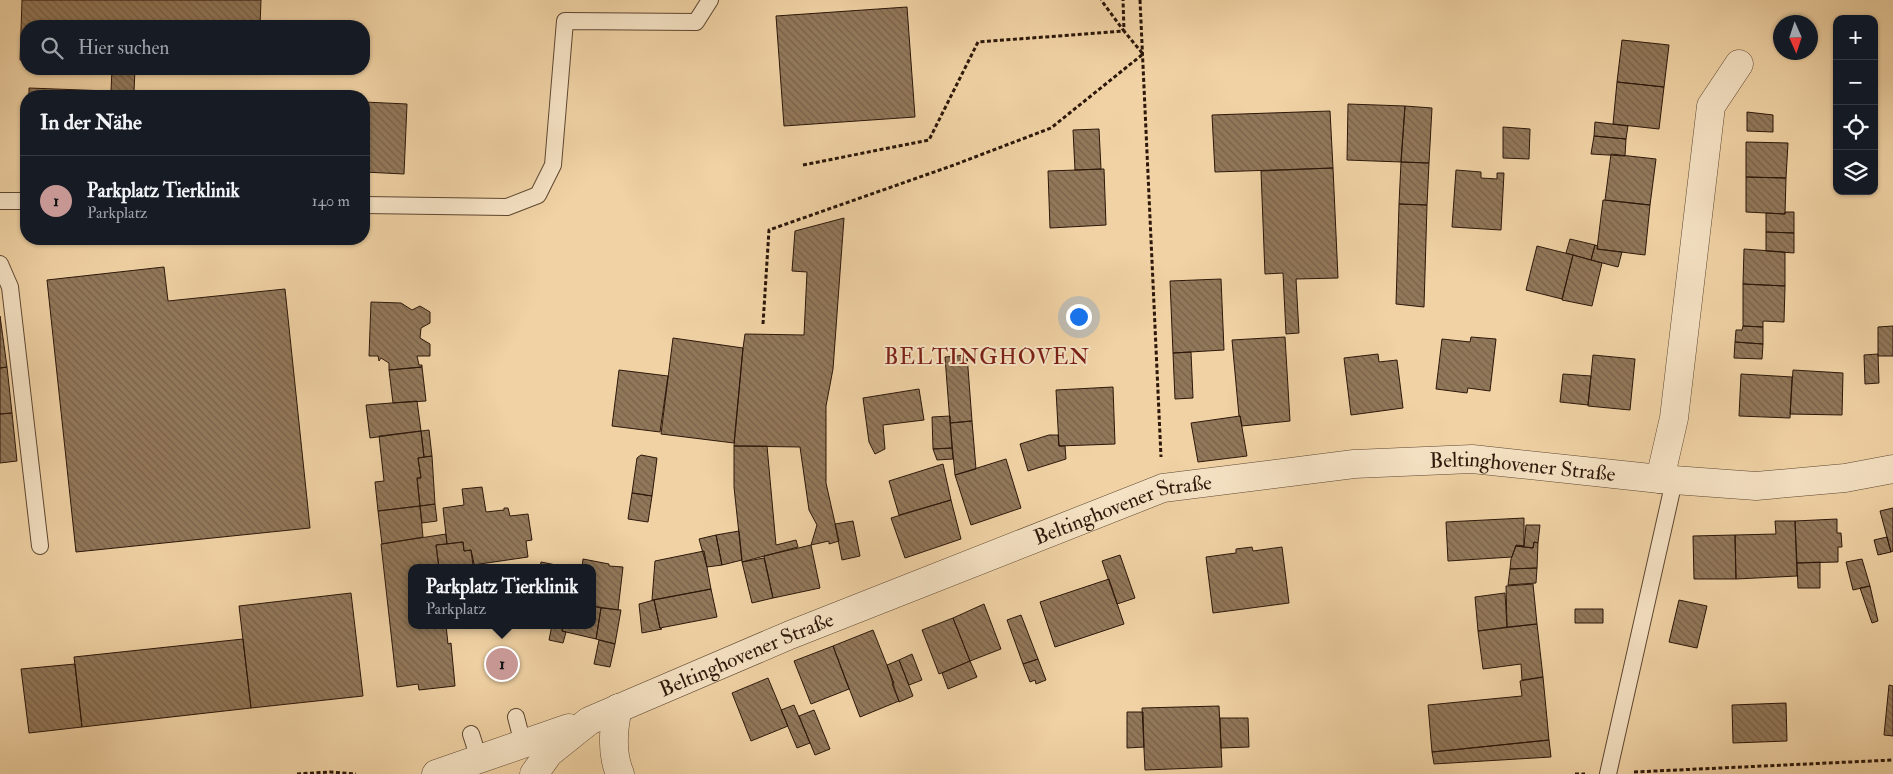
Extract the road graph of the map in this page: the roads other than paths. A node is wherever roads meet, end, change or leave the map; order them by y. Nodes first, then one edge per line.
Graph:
1 (710, 0) edge
2 (1739, 64) dead end
3 (0, 201) edge
4 (20, 201) edge
5 (370, 205) edge
6 (0, 264) edge
7 (1893, 469) edge
8 (1667, 480) junction
9 (40, 546) dead end
10 (618, 708) junction
11 (516, 717) dead end
12 (589, 721) junction
13 (470, 734) dead end
14 (523, 744) junction
15 (479, 759) junction
16 (1608, 773) edge
17 (436, 774) edge
18 (534, 774) edge
19 (620, 774) edge

1 - 5 lane
2 - 8 street
3 - 4 lane
6 - 9 lane
7 - 8 street, Beltinghovener Straße
8 - 10 street, Beltinghovener Straße
8 - 16 lane
10 - 12 street, Beltinghovener Straße
10 - 19 street
11 - 14 lane
12 - 14 street, Beltinghovener Straße
12 - 18 street, Beltinghovener Straße
13 - 15 lane
14 - 15 street, Beltinghovener Straße
15 - 17 street, Beltinghovener Straße

